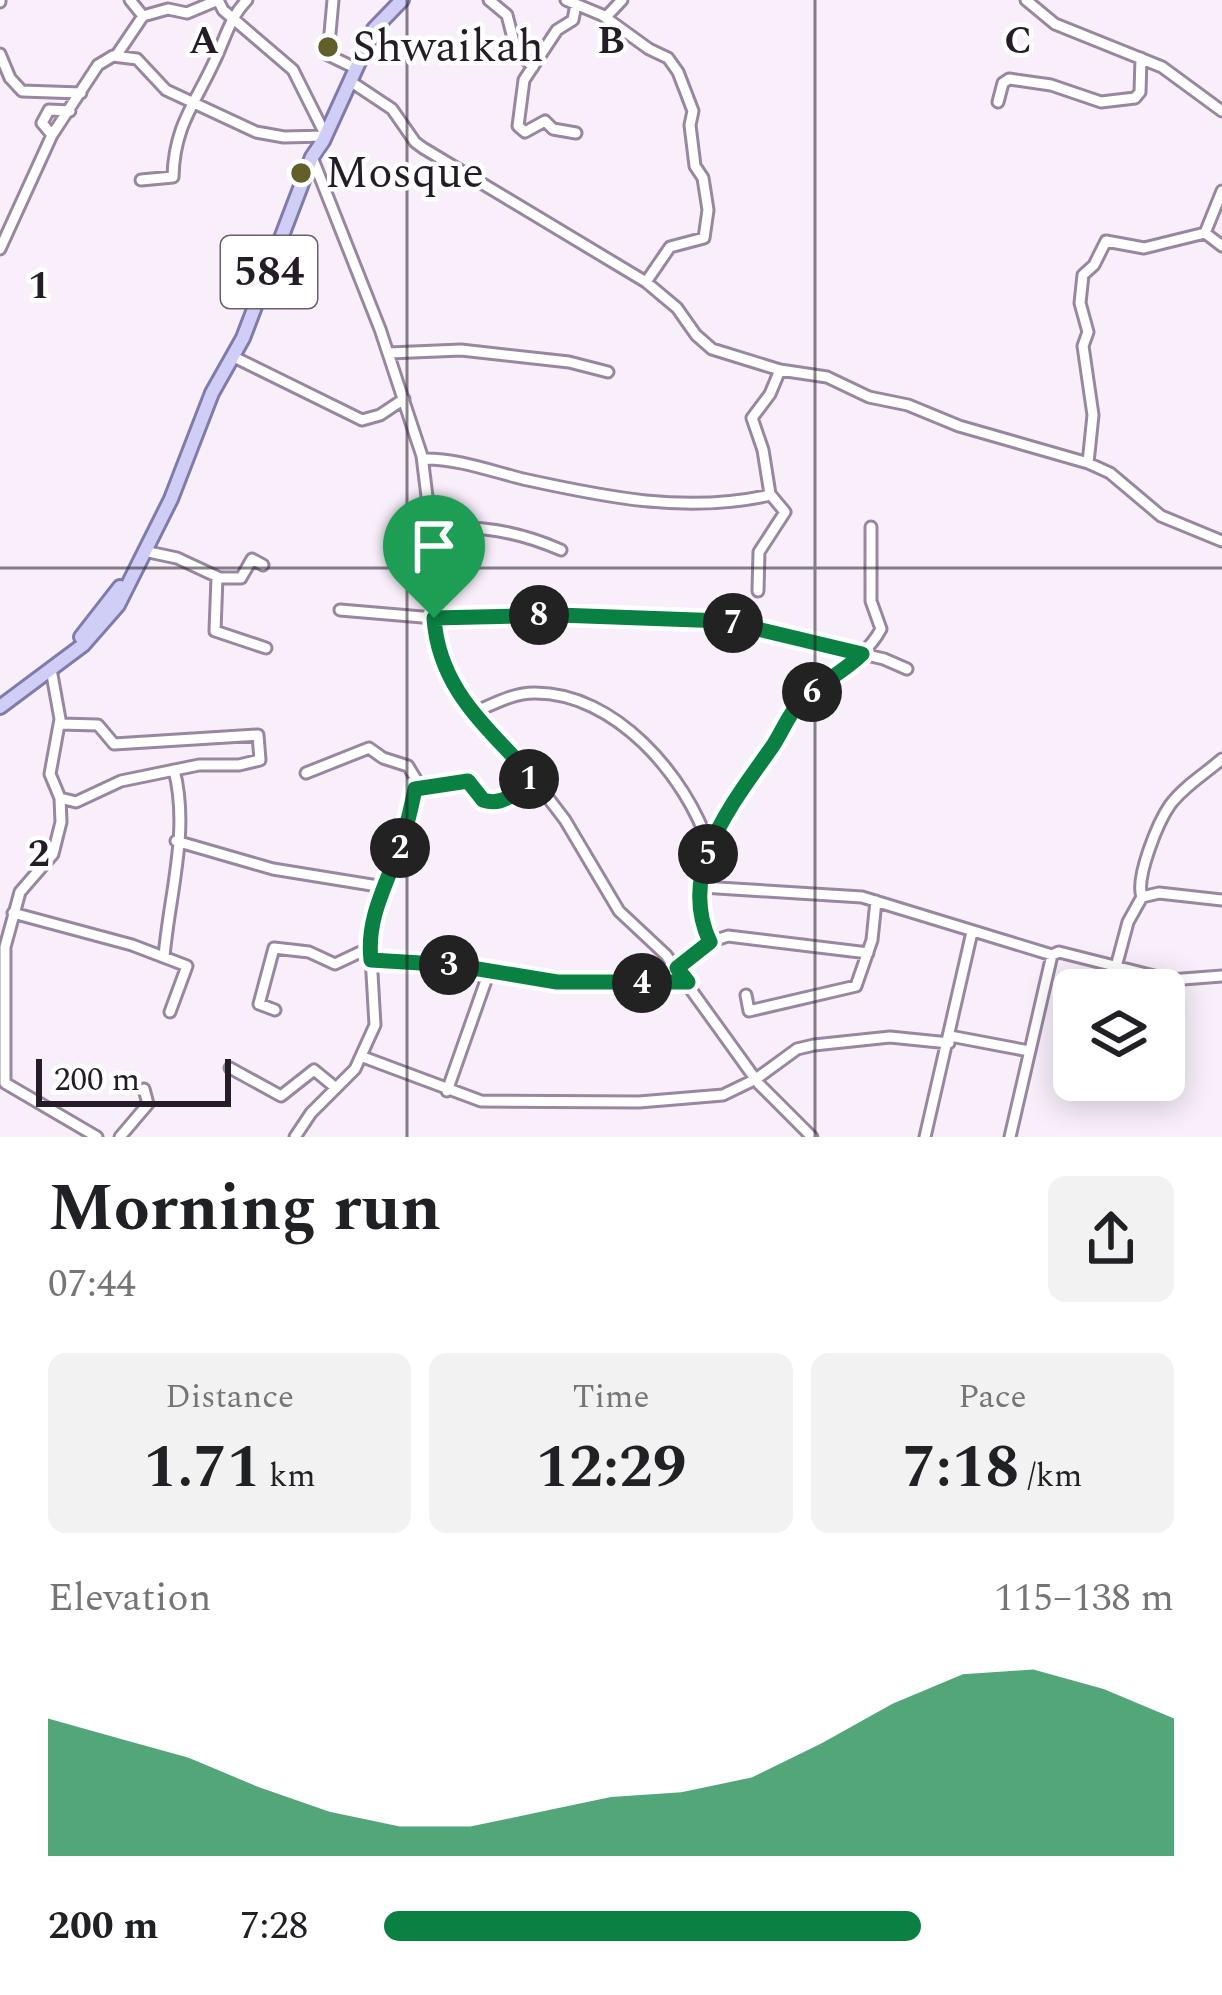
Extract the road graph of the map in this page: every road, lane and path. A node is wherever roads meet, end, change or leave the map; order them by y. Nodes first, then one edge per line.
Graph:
1 (130, 0) edge
2 (218, 0) edge
3 (247, 0) edge
4 (334, 0) edge
5 (402, 0) edge
6 (489, 0) edge
7 (622, 0) edge
8 (1026, 0) edge
9 (571, 2) edge
10 (143, 16) junction
11 (232, 17) junction
12 (606, 17) junction
13 (0, 53) edge
14 (116, 56) junction
15 (1142, 58) junction
16 (533, 67) junction
17 (352, 75) junction
18 (81, 93) junction
19 (39, 94) junction
20 (190, 101) junction
21 (998, 102) dead end
22 (49, 110) junction
23 (70, 111) junction
24 (1222, 111) edge
25 (52, 134) junction
26 (576, 134) dead end
27 (326, 136) junction
28 (312, 157) junction
29 (141, 180) dead end
30 (1222, 191) edge
31 (1205, 233) junction
32 (1222, 246) edge
33 (0, 249) edge
34 (646, 282) junction
35 (388, 353) junction
36 (234, 357) junction
37 (780, 370) junction
38 (608, 372) dead end
39 (404, 399) junction
40 (423, 459) junction
41 (1088, 463) junction
42 (770, 495) junction
43 (871, 527) dead end
44 (431, 529) junction
45 (1222, 541) edge
46 (561, 550) dead end
47 (144, 551) junction
48 (263, 565) dead end
49 (217, 578) junction
50 (758, 591) dead end
51 (340, 610) dead end
52 (434, 618) junction
53 (266, 647) dead end
54 (862, 654) junction
55 (51, 669) junction
56 (907, 669) dead end
57 (0, 696) edge
58 (0, 706) edge
59 (472, 713) junction
60 (60, 724) junction
61 (1222, 759) edge
62 (174, 770) junction
63 (306, 773) dead end
64 (531, 776) junction
65 (415, 789) junction
66 (60, 799) junction
67 (176, 841) junction
68 (710, 847) junction
69 (384, 887) junction
70 (702, 887) junction
71 (1142, 897) junction
72 (1222, 900) edge
73 (876, 901) junction
74 (0, 912) edge
75 (13, 916) junction
76 (972, 932) junction
77 (710, 942) junction
78 (868, 953) junction
79 (370, 954) junction
80 (1052, 955) junction
81 (164, 957) junction
82 (1116, 967) junction
83 (677, 968) junction
84 (489, 972) junction
85 (1222, 976) edge
86 (688, 982) junction
87 (746, 995) dead end
88 (275, 1010) dead end
89 (170, 1012) dead end
90 (950, 1039) junction
91 (1029, 1051) junction
92 (363, 1057) junction
93 (230, 1068) dead end
94 (756, 1079) junction
95 (3, 1082) edge
96 (336, 1088) junction
97 (144, 1089) dead end
98 (447, 1091) junction
99 (97, 1137) edge
100 (120, 1137) edge
101 (295, 1137) edge
102 (812, 1137) edge
103 (925, 1137) edge
104 (1010, 1137) edge

1 - 10 street
2 - 10 street
2 - 11 street
3 - 11 street
4 - 17 street
5 - 17 main road, 584
6 - 16 street
7 - 12 street
8 - 15 street
9 - 12 street
9 - 16 street
10 - 14 street
11 - 20 street
11 - 27 street
12 - 34 street
13 - 19 street
14 - 18 street
14 - 20 street
15 - 21 street
15 - 24 street
16 - 26 street
17 - 27 main road, 584
17 - 34 street
18 - 19 street
18 - 23 street
19 - 22 street
20 - 27 street
20 - 29 street
22 - 23 street
22 - 25 street
23 - 25 street
25 - 33 street
27 - 28 main road, 584
28 - 35 street
28 - 36 main road, 584
30 - 31 street
31 - 32 street
31 - 41 street
34 - 37 street
35 - 38 street
35 - 39 street
36 - 39 street
36 - 47 main road, 584
37 - 41 street
37 - 42 street
39 - 40 street
40 - 42 street
40 - 44 street
41 - 45 street
42 - 50 street
43 - 54 street
44 - 46 street
44 - 52 street
47 - 49 street
47 - 55 main road
47 - 57 main road
48 - 49 street
49 - 53 street
51 - 52 street
52 - 54 street
52 - 59 street
54 - 56 street
54 - 68 street
55 - 58 main road
55 - 60 street
59 - 64 street
59 - 68 street
60 - 62 street
60 - 66 street
61 - 71 street
62 - 66 street
62 - 67 street
63 - 65 street
64 - 65 street
64 - 83 street
65 - 69 street
66 - 75 street
67 - 69 street
67 - 81 street
68 - 70 street
69 - 79 street
70 - 73 street
70 - 77 street
71 - 72 street
71 - 82 street
73 - 76 street
73 - 78 street
74 - 75 street
75 - 81 street
75 - 95 street
76 - 80 street
76 - 90 street
77 - 78 street
77 - 83 street
78 - 87 street
79 - 84 street
79 - 88 street
79 - 92 street
80 - 82 street
80 - 91 street
81 - 89 street
82 - 85 street
83 - 86 street
84 - 86 street
84 - 98 street
86 - 94 street
90 - 91 street
90 - 94 street
90 - 103 street
91 - 104 street
92 - 96 street
92 - 98 street
93 - 96 street
94 - 98 street
94 - 102 street
95 - 99 street
96 - 101 street
97 - 100 street

